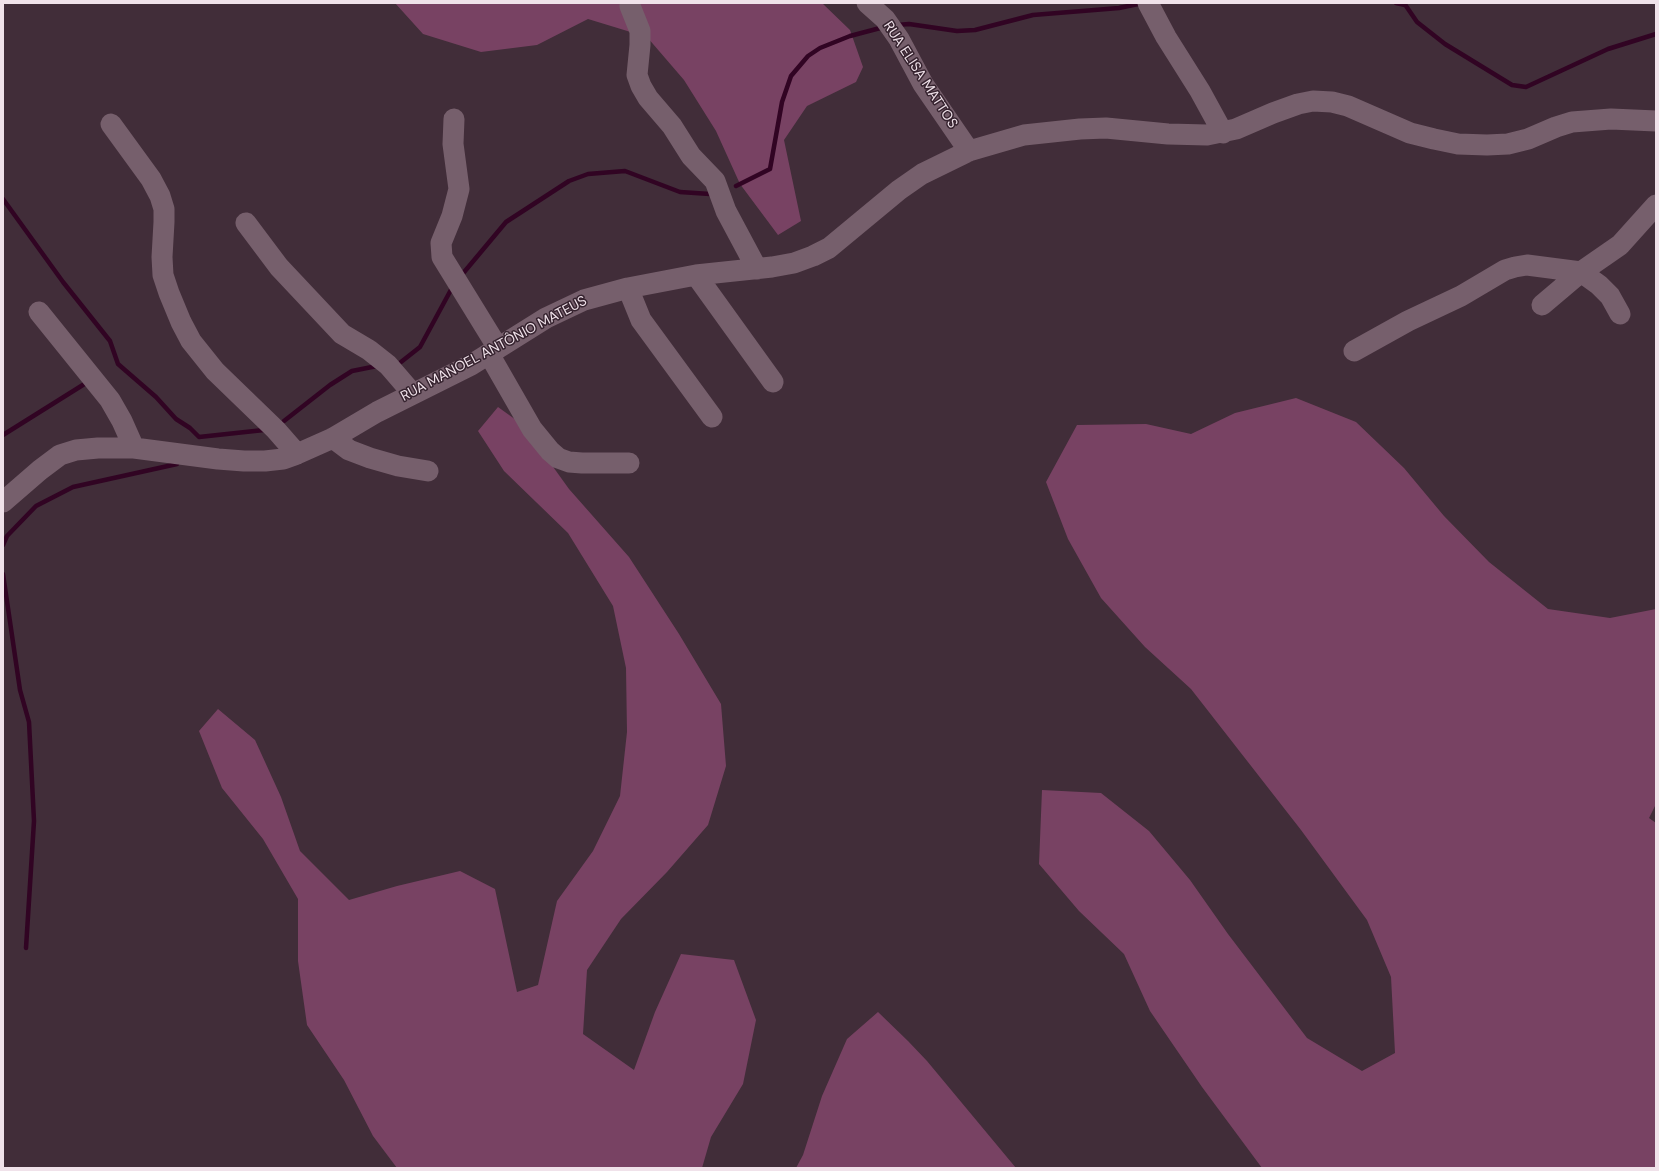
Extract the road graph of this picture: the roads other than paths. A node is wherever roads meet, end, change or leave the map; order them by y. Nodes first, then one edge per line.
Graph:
1 (867, 3) edge
2 (630, 6) dead end
3 (1150, 7) edge
4 (454, 119) dead end
5 (1656, 121) edge
6 (111, 124) dead end
7 (1223, 133) junction
8 (970, 151) junction
9 (1656, 205) edge
10 (246, 223) dead end
11 (757, 269) junction
12 (1581, 272) junction
13 (696, 275) junction
14 (628, 288) junction
15 (1542, 305) dead end
16 (39, 312) dead end
17 (1620, 314) dead end
18 (1354, 350) dead end
19 (494, 351) junction
20 (773, 382) dead end
21 (413, 394) junction
22 (712, 417) dead end
23 (333, 438) junction
24 (134, 448) junction
25 (297, 454) junction
26 (629, 463) dead end
27 (428, 471) dead end
28 (3, 502) edge

1 - 8 street, RUA ELISA MATTOS
2 - 11 street
3 - 7 street
4 - 19 street
5 - 7 street, RUA MANOEL ANTÔNIO MATEUS
6 - 25 street
7 - 8 street, RUA MANOEL ANTÔNIO MATEUS
8 - 11 street, RUA MANOEL ANTÔNIO MATEUS
9 - 12 street
10 - 21 street
11 - 13 street, RUA MANOEL ANTÔNIO MATEUS
12 - 15 street
12 - 17 street
12 - 18 street
13 - 14 street, RUA MANOEL ANTÔNIO MATEUS
13 - 20 street
14 - 19 street, RUA MANOEL ANTÔNIO MATEUS
14 - 22 street
16 - 24 street
19 - 21 street, RUA MANOEL ANTÔNIO MATEUS
19 - 26 street
21 - 23 street, RUA MANOEL ANTÔNIO MATEUS
23 - 25 street, RUA MANOEL ANTÔNIO MATEUS
23 - 27 street
24 - 25 street, RUA MANOEL ANTÔNIO MATEUS
24 - 28 street, RUA MANOEL ANTÔNIO MATEUS

